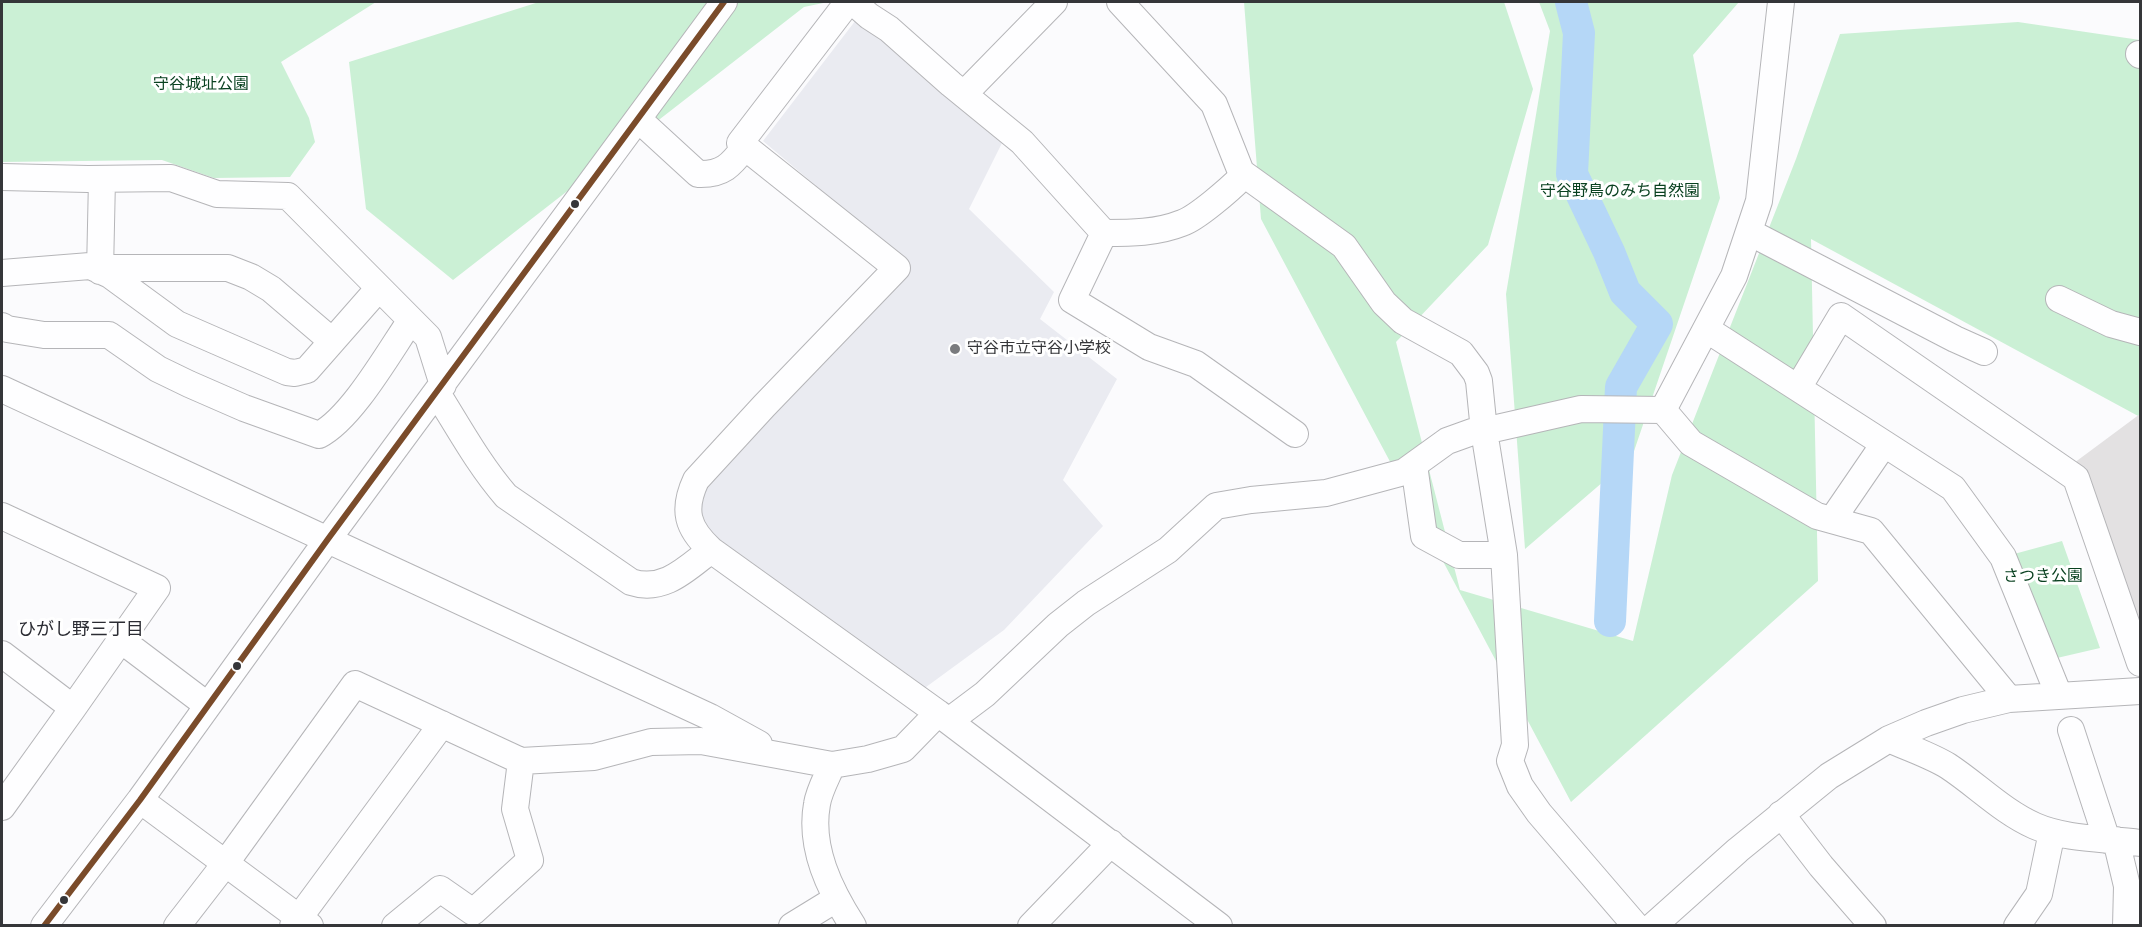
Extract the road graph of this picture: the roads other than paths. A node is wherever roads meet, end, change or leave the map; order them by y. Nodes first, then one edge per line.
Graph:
1 (724, 2) edge
2 (848, 2) edge
3 (853, 2) edge
4 (1054, 2) edge
5 (1120, 2) edge
6 (1781, 2) edge
7 (964, 94) junction
8 (638, 119) junction
9 (745, 147) junction
10 (1241, 172) junction
11 (2, 177) edge
12 (102, 179) junction
13 (1749, 232) junction
14 (1104, 233) junction
15 (100, 269) junction
16 (2, 273) edge
17 (379, 288) junction
18 (2059, 299) dead end
19 (411, 320) junction
20 (2, 326) edge
21 (1706, 329) junction
22 (2140, 332) edge
23 (332, 341) junction
24 (1984, 352) dead end
25 (1798, 388) junction
26 (2, 389) edge
27 (440, 389) junction
28 (1663, 410) junction
29 (1484, 431) junction
30 (1295, 434) dead end
31 (1884, 444) junction
32 (1414, 465) junction
33 (3, 519) edge
34 (1832, 520) junction
35 (328, 539) junction
36 (711, 550) junction
37 (1504, 555) junction
38 (121, 640) junction
39 (2, 654) edge
40 (2140, 663) edge
41 (2140, 691) edge
42 (2058, 693) dead end
43 (2009, 699) junction
44 (207, 705) junction
45 (73, 708) junction
46 (943, 717) junction
47 (442, 724) junction
48 (2071, 730) dead end
49 (1889, 739) junction
50 (783, 756) junction
51 (521, 761) junction
52 (832, 765) junction
53 (140, 800) junction
54 (3, 804) edge
55 (1781, 814) junction
56 (2052, 832) junction
57 (2121, 841) edge
58 (1111, 843) junction
59 (225, 864) junction
60 (836, 899) junction
61 (301, 923) edge
62 (44, 926) edge
63 (177, 926) edge
64 (395, 926) edge
65 (792, 926) edge
66 (853, 926) edge
67 (1031, 926) edge
68 (1219, 926) edge
69 (1636, 926) edge
70 (1653, 926) edge
71 (1873, 926) edge
72 (2017, 926) edge
73 (2126, 926) edge

1 - 8 street
2 - 9 street
3 - 7 street
4 - 7 street
5 - 10 street
6 - 13 street
7 - 14 street
8 - 9 street
8 - 27 street
9 - 36 street
10 - 14 street
10 - 29 street
11 - 12 street
12 - 15 street
12 - 17 street
13 - 21 street
13 - 24 street
14 - 30 street
15 - 16 street
15 - 23 street
15 - 23 street
17 - 19 street
17 - 23 street
18 - 22 street
19 - 20 street
19 - 27 street
21 - 25 street
21 - 28 street
25 - 31 street
25 - 40 street
26 - 35 street
27 - 35 street
27 - 36 street
28 - 29 street
28 - 34 street
29 - 32 street
29 - 37 street
31 - 34 street
31 - 42 street
32 - 37 street
32 - 46 street
33 - 38 street
34 - 43 street
35 - 44 street
35 - 50 street
36 - 46 street
37 - 69 street
38 - 44 street
38 - 45 street
39 - 45 street
41 - 43 street
43 - 49 street
44 - 53 street
45 - 54 street
46 - 52 street
46 - 58 street
47 - 51 street
47 - 59 street
47 - 61 street
48 - 57 street
49 - 55 street
49 - 56 street
50 - 51 street
50 - 52 street
51 - 64 street
52 - 60 street
53 - 59 street
53 - 62 street
55 - 70 street
55 - 71 street
56 - 57 street
56 - 72 street
57 - 73 street
58 - 67 street
58 - 68 street
59 - 61 street
59 - 63 street
60 - 65 street
60 - 66 street

